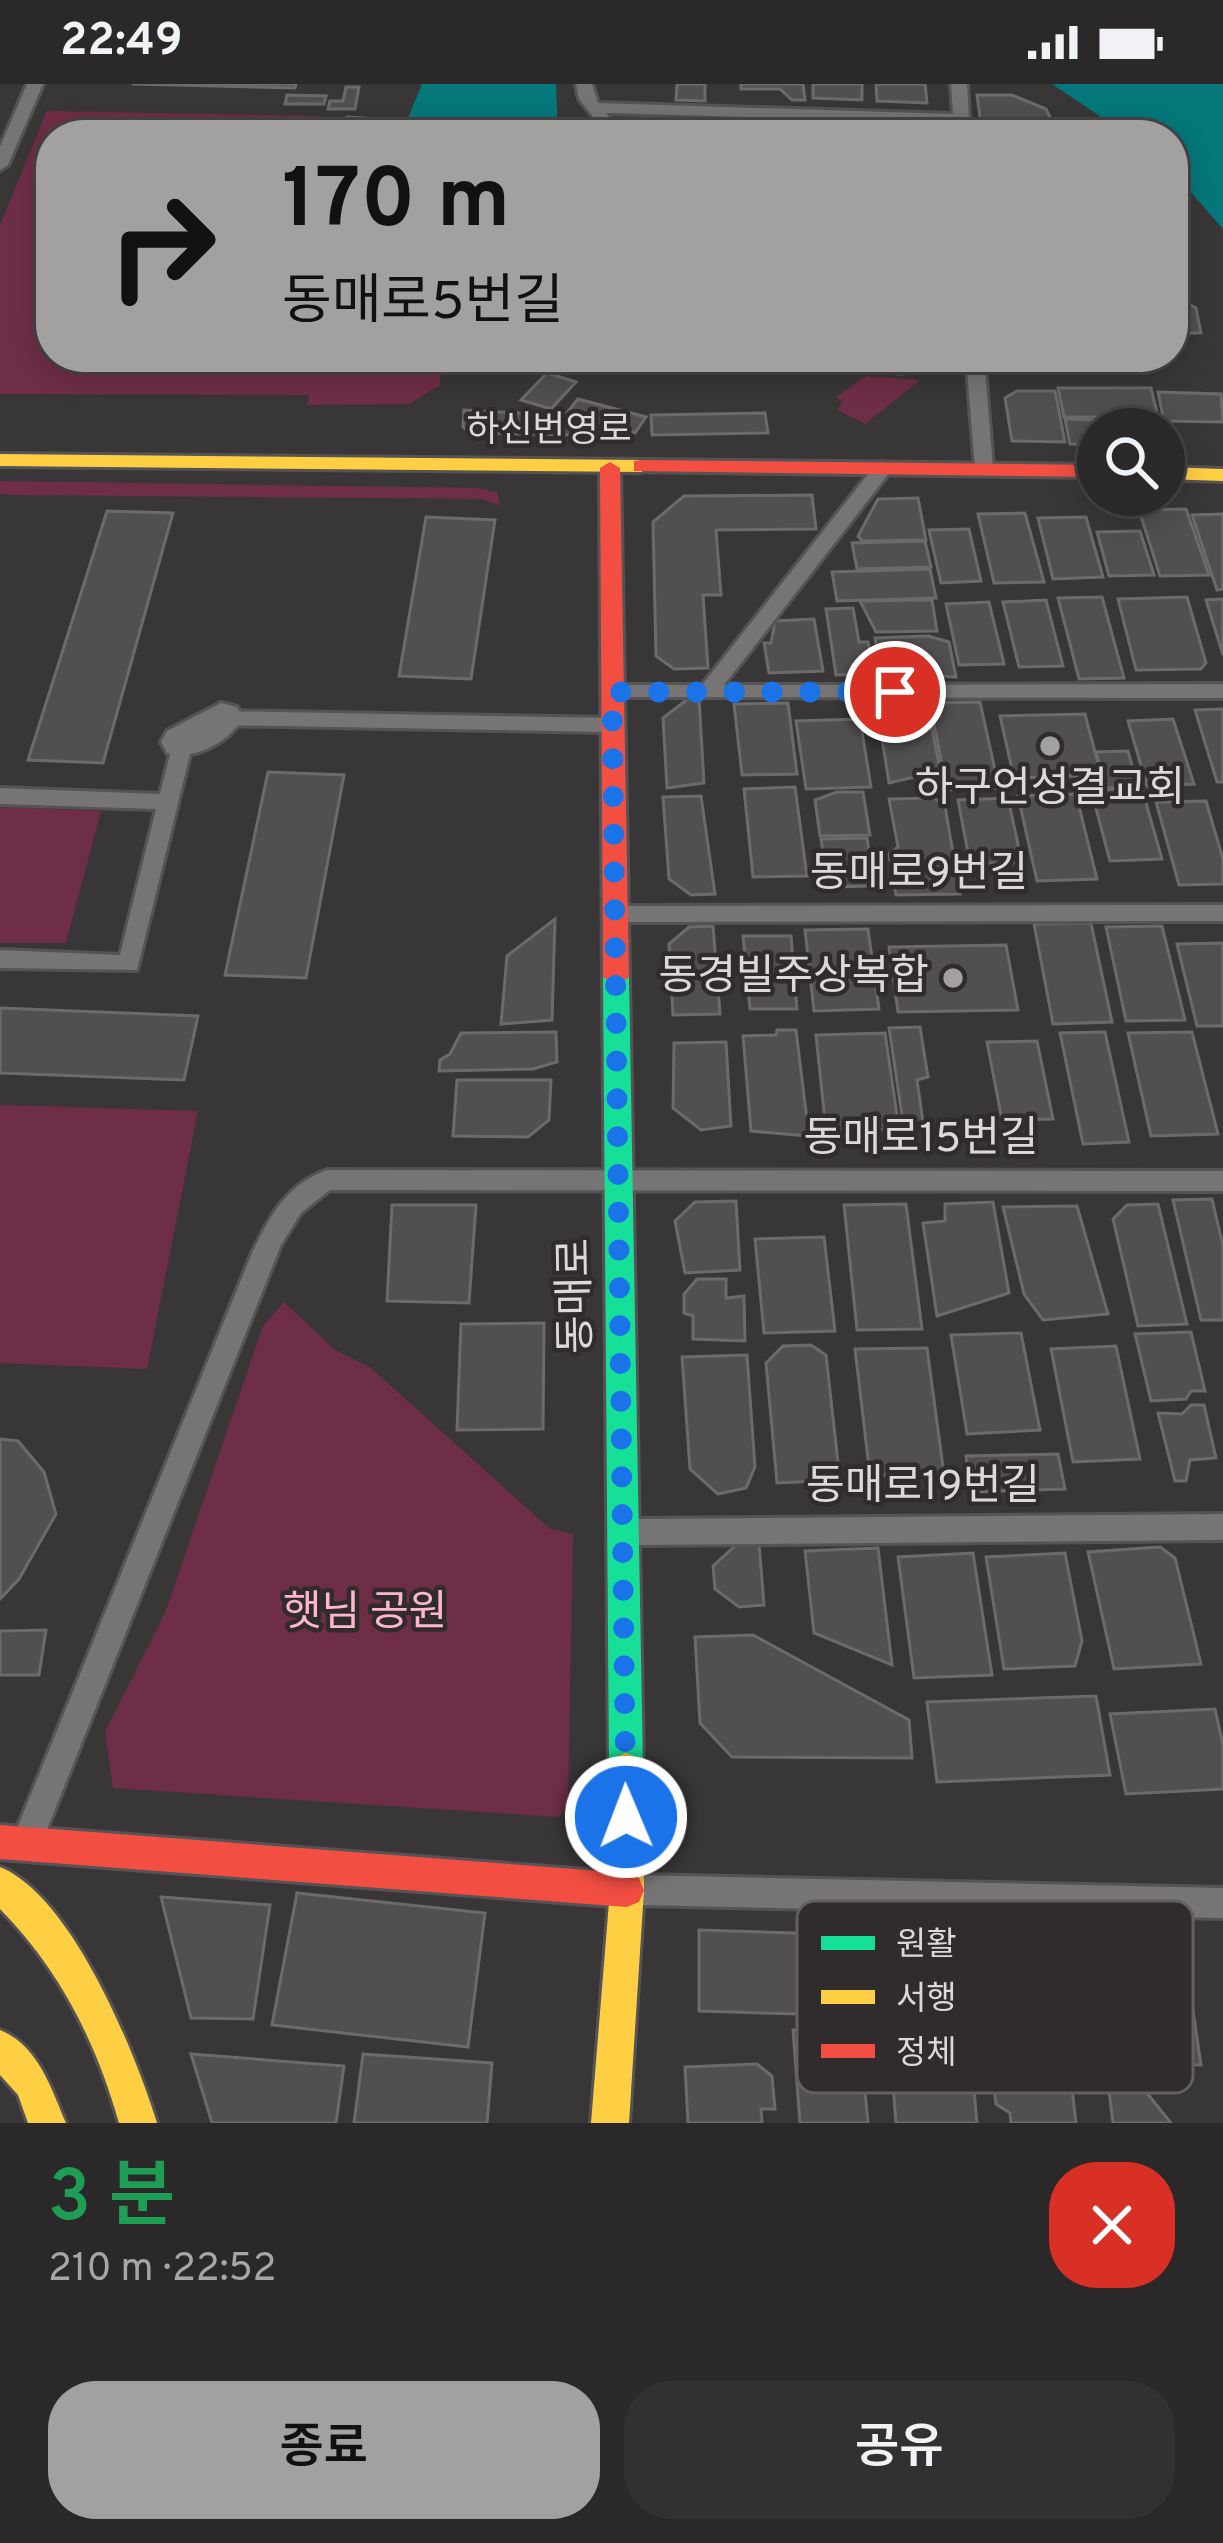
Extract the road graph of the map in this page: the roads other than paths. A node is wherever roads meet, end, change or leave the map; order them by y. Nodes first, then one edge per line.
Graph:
1 (35, 84) edge
2 (584, 84) edge
3 (959, 84) edge
4 (597, 108) junction
5 (605, 120) edge
6 (828, 120) edge
7 (962, 120) edge
8 (0, 165) edge
9 (976, 372) edge
10 (0, 460) edge
11 (610, 468) junction
12 (883, 468) junction
13 (984, 468) junction
14 (1077, 470) edge
15 (1185, 474) edge
16 (1223, 475) edge
17 (1223, 691) edge
18 (612, 692) junction
19 (707, 692) junction
20 (221, 718) joint
21 (612, 724) junction
22 (183, 742) joint
23 (0, 796) edge
24 (169, 802) junction
25 (614, 914) junction
26 (1223, 914) edge
27 (0, 959) edge
28 (618, 1178) junction
29 (1223, 1180) edge
30 (1223, 1527) edge
31 (623, 1532) junction
32 (13, 1844) edge
33 (0, 1884) edge
34 (627, 1890) junction
35 (1131, 1901) edge
36 (1193, 1902) edge
37 (1223, 1903) edge
38 (0, 2048) edge
39 (47, 2123) edge
40 (138, 2123) edge
41 (610, 2123) edge

1 - 8 lane
2 - 4 lane
3 - 7 lane
4 - 5 lane
4 - 6 lane
9 - 13 lane
10 - 11 street, 하신번영로
11 - 12 street, 하신번영로
11 - 18 street, 동매로
12 - 13 street, 하신번영로
12 - 19 lane
13 - 14 street, 하신번영로
15 - 16 street
17 - 19 lane
18 - 19 lane
18 - 21 street, 동매로
20 - 21 lane
20 - 22 street
21 - 25 street, 동매로
22 - 24 lane
23 - 24 lane
24 - 27 lane
25 - 26 lane, 동매로9번길
25 - 28 street, 동매로
28 - 29 lane, 동매로15번길
28 - 31 street, 동매로
28 - 32 lane, 동매로15번길
30 - 31 lane, 동매로19번길
31 - 34 street, 동매로
32 - 34 street
33 - 40 street
34 - 35 lane
34 - 41 street, 동매로
36 - 37 lane
38 - 39 street

